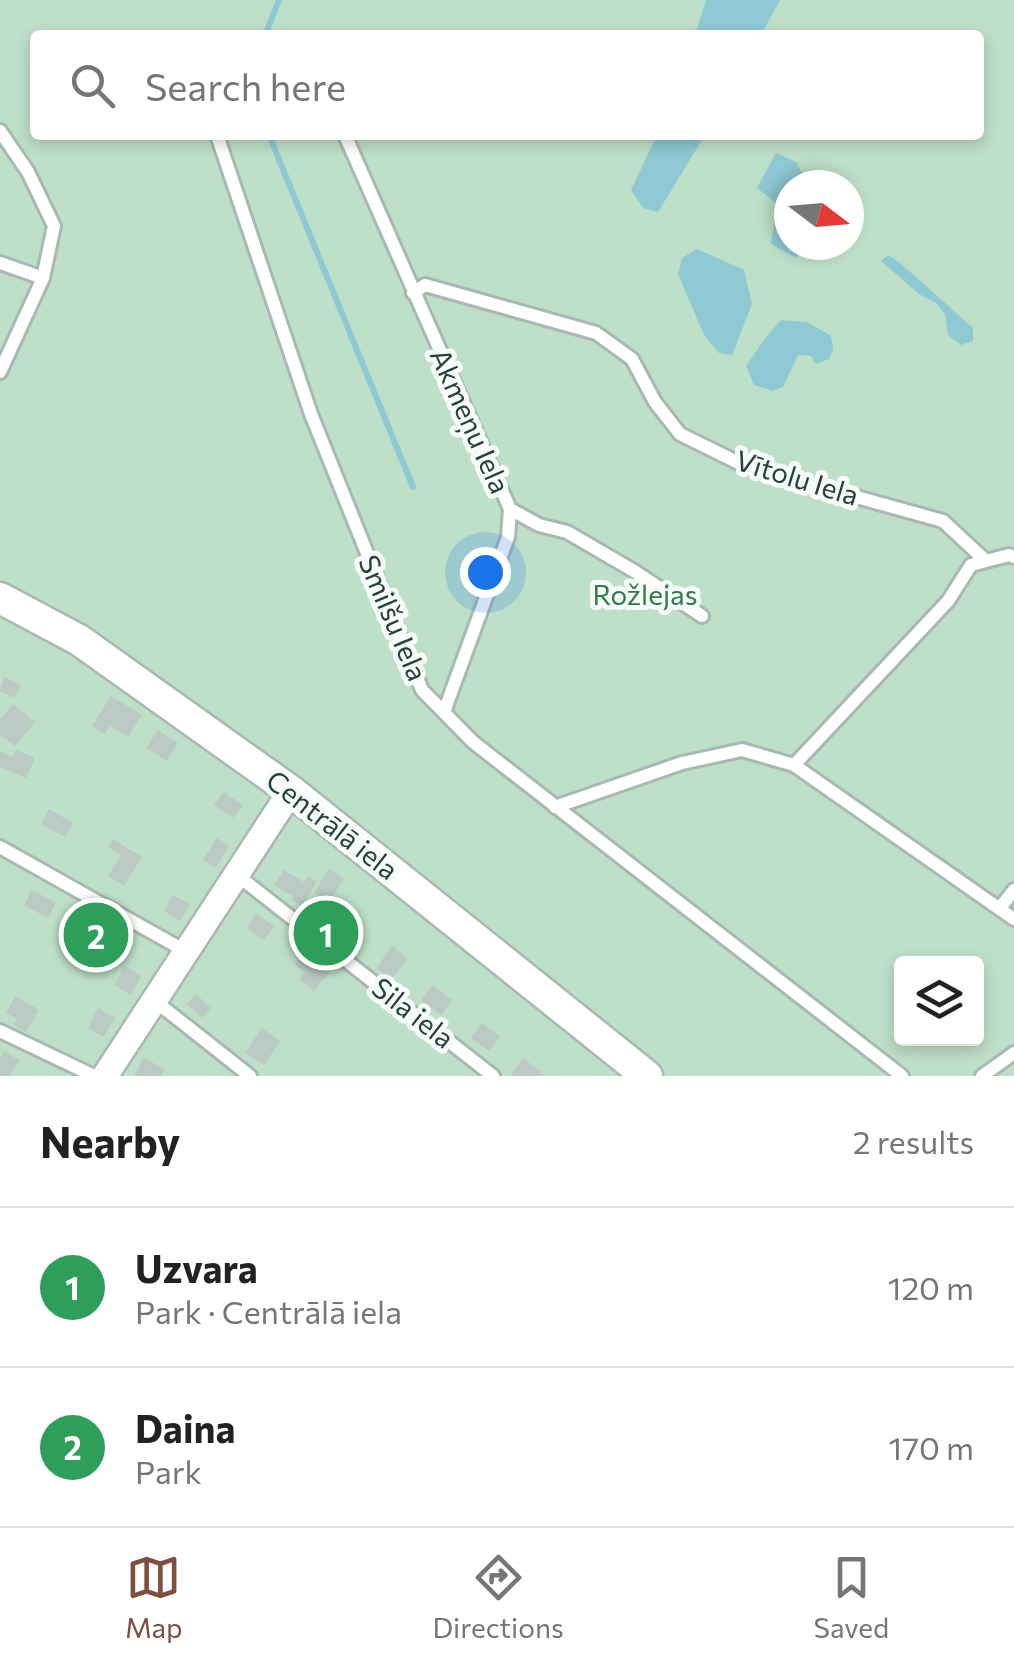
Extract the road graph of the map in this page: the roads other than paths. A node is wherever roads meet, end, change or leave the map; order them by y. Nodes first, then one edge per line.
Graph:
1 (0, 131) edge
2 (219, 140) edge
3 (347, 140) edge
4 (0, 263) edge
5 (43, 278) junction
6 (413, 294) junction
7 (0, 372) edge
8 (510, 510) junction
9 (1014, 556) edge
10 (986, 560) junction
11 (0, 598) edge
12 (702, 616) dead end
13 (444, 712) junction
14 (794, 765) junction
15 (291, 791) junction
16 (556, 807) junction
17 (0, 847) edge
18 (238, 875) junction
19 (1014, 890) edge
20 (1000, 908) junction
21 (1014, 919) edge
22 (187, 952) junction
23 (155, 1000) junction
24 (0, 1030) edge
25 (1014, 1053) edge
26 (94, 1076) edge
27 (105, 1076) edge
28 (250, 1076) edge
29 (494, 1076) edge
30 (647, 1076) edge
31 (902, 1076) edge
32 (982, 1076) edge

1 - 5 lane
2 - 13 lane, Smilšu Iela
3 - 6 lane, Akmeņu Iela
4 - 5 lane
5 - 7 lane
6 - 8 lane, Akmeņu Iela
6 - 10 lane, Vītolu Iela
8 - 12 lane
8 - 13 lane, Akmeņu Iela
9 - 10 lane
10 - 14 lane
11 - 15 street, Centrālā iela
13 - 16 lane, Smilšu Iela
14 - 16 lane
14 - 20 lane
15 - 18 street
15 - 30 street, Centrālā iela
16 - 31 lane, Smilšu Iela
17 - 22 lane
18 - 22 street
18 - 29 lane, Sila iela
19 - 20 lane
20 - 21 lane
22 - 23 street
23 - 27 street
23 - 28 lane
24 - 26 lane
25 - 32 lane

